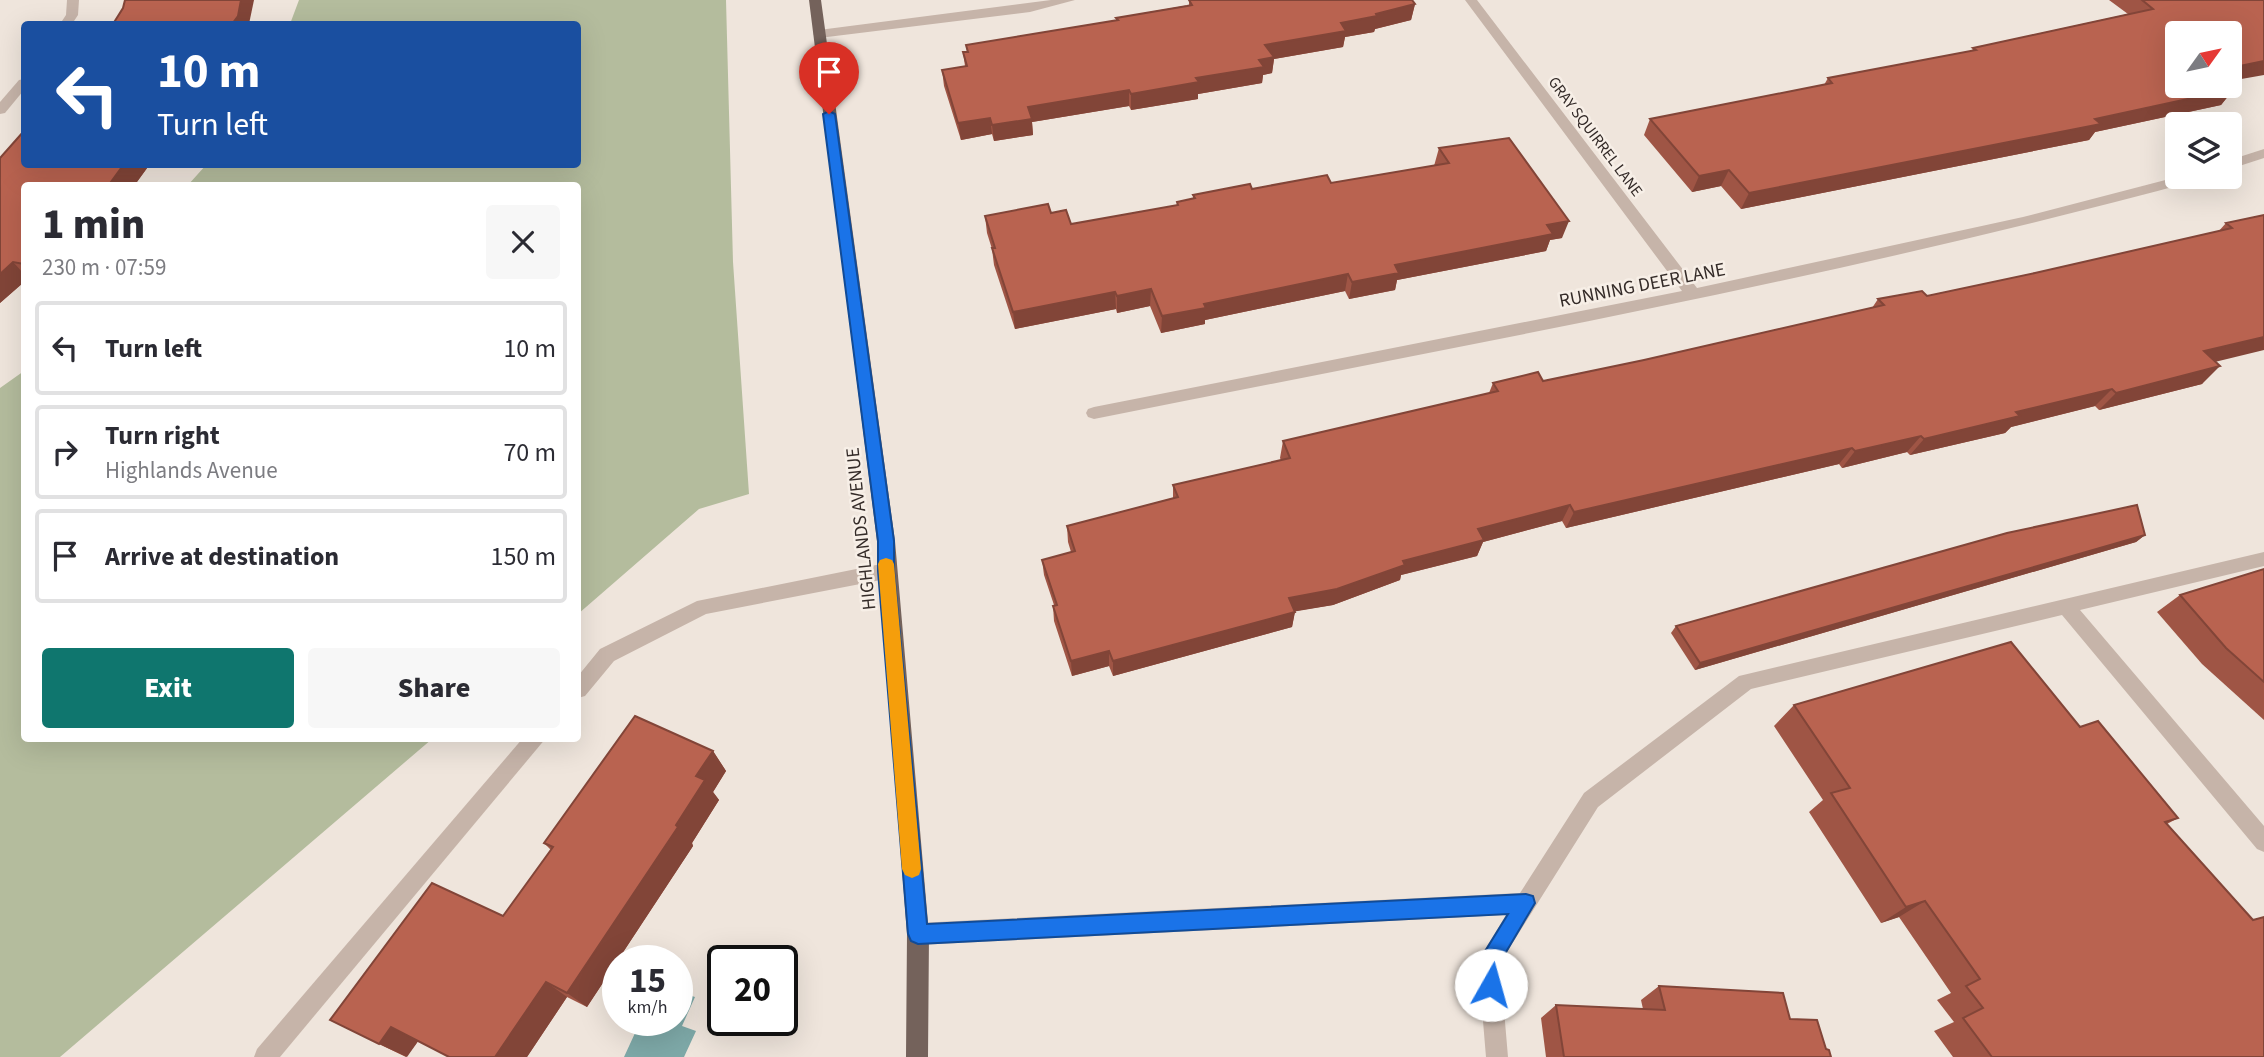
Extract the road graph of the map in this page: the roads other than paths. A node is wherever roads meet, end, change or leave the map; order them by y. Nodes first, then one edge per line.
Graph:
1 (73, 0) edge
2 (815, 0) edge
3 (1069, 0) edge
4 (1471, 0) edge
5 (68, 21) edge
6 (819, 34) junction
7 (21, 86) edge
8 (0, 110) edge
9 (2264, 153) edge
10 (2242, 161) edge
11 (2165, 184) edge
12 (1693, 294) junction
13 (1094, 412) dead end
14 (2264, 559) edge
15 (886, 571) junction
16 (2066, 607) junction
17 (581, 686) edge
18 (533, 742) edge
19 (2263, 842) edge
20 (1526, 903) junction
21 (918, 934) junction
22 (271, 1055) edge
23 (917, 1057) edge
24 (1497, 1057) edge

1 - 5 street
2 - 6 main road, HIGHLANDS AVENUE
3 - 6 street
4 - 12 street, GRAY SQUIRREL LANE
6 - 15 main road, HIGHLANDS AVENUE
7 - 8 street
9 - 10 street
11 - 12 street, RUNNING DEER LANE
12 - 13 street, RUNNING DEER LANE
14 - 16 street
15 - 17 street
15 - 21 main road, HIGHLANDS AVENUE
16 - 19 street
16 - 20 street
18 - 22 street
20 - 21 street
20 - 24 street
21 - 23 main road, HIGHLANDS AVENUE

